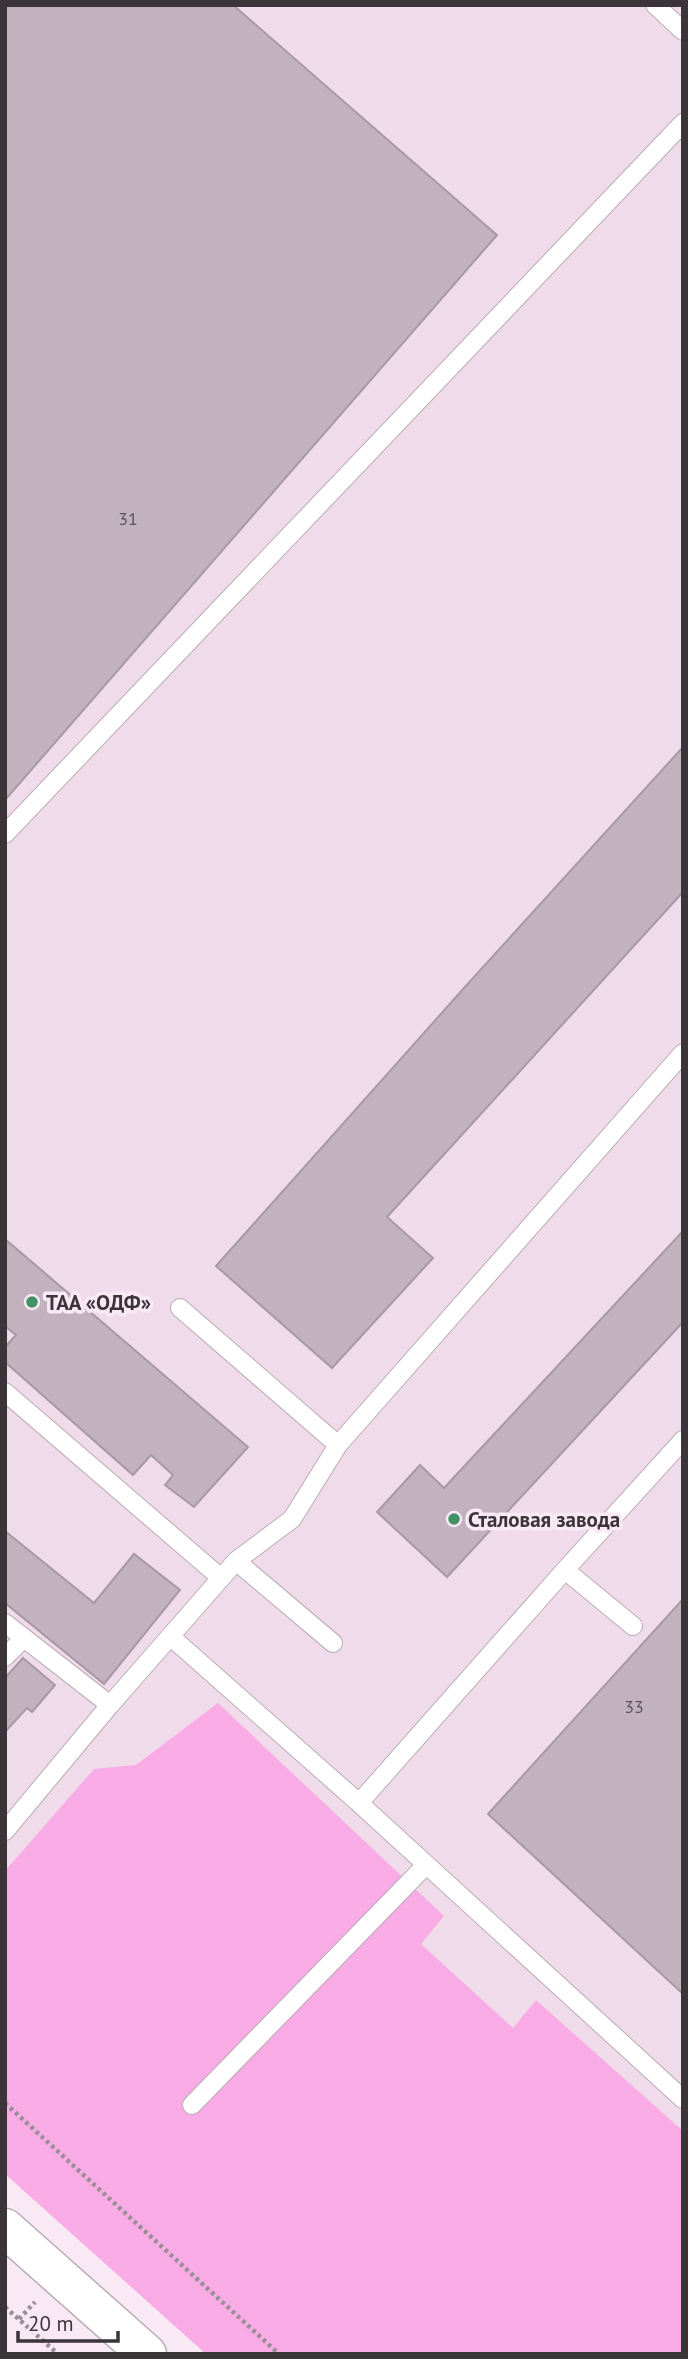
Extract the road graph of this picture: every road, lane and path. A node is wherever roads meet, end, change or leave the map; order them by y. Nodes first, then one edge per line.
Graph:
1 (655, 5) edge
2 (683, 31) edge
3 (683, 123) edge
4 (5, 834) edge
5 (681, 1058) edge
6 (180, 1308) dead end
7 (5, 1392) edge
8 (683, 1440) edge
9 (338, 1445) junction
10 (236, 1561) junction
11 (565, 1570) junction
12 (221, 1578) junction
13 (5, 1623) edge
14 (632, 1626) dead end
15 (170, 1636) junction
16 (24, 1638) junction
17 (333, 1643) dead end
18 (5, 1657) edge
19 (110, 1705) junction
20 (359, 1803) junction
21 (5, 1831) edge
22 (426, 1865) junction
23 (683, 2099) edge
24 (5, 2103) edge
25 (192, 2105) dead end
26 (5, 2228) edge
27 (5, 2307) edge
28 (58, 2354) edge
29 (147, 2354) edge
30 (279, 2354) edge

1 - 2 lane
3 - 4 lane
5 - 9 lane
6 - 9 lane
7 - 12 lane
8 - 11 lane
9 - 10 lane
10 - 12 lane
10 - 17 lane
11 - 14 lane
11 - 20 lane
12 - 15 lane
13 - 16 lane
15 - 19 lane
15 - 20 lane
16 - 18 lane
16 - 19 lane
19 - 21 lane
20 - 22 lane
22 - 23 lane
22 - 25 lane
24 - 30 path
26 - 29 main road
27 - 28 path

